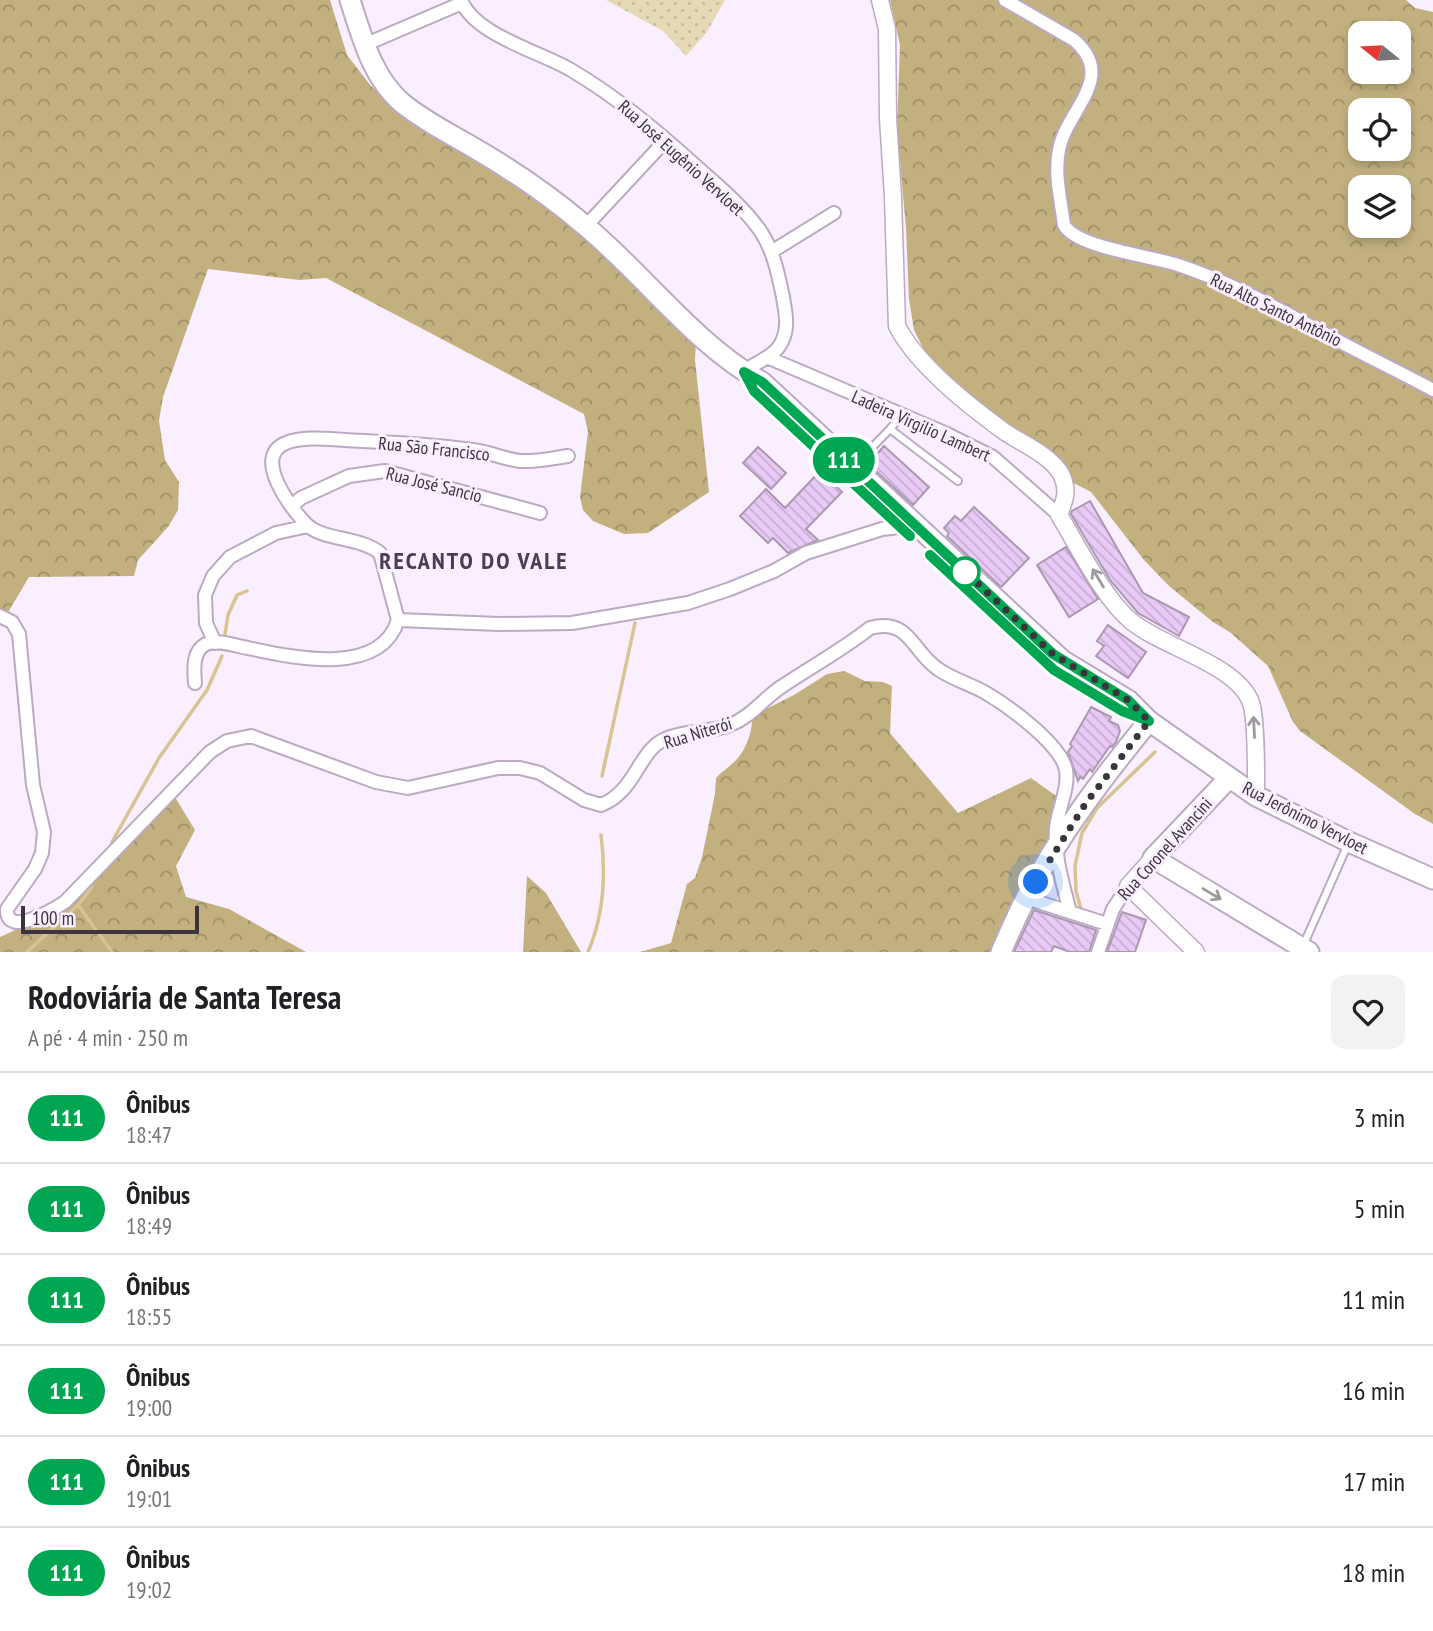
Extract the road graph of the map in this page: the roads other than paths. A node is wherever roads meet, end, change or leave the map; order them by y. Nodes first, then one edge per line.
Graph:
1 (351, 0) edge
2 (880, 0) edge
3 (1005, 0) edge
4 (462, 2) edge
5 (364, 45) junction
6 (667, 140) junction
7 (834, 213) dead end
8 (586, 226) junction
9 (771, 252) junction
10 (769, 358) junction
11 (744, 372) junction
12 (1433, 390) edge
13 (901, 416) junction
14 (890, 429) junction
15 (568, 456) dead end
16 (852, 467) junction
17 (958, 481) dead end
18 (292, 506) junction
19 (540, 513) dead end
20 (1059, 515) junction
21 (308, 526) junction
22 (900, 527) junction
23 (0, 616) edge
24 (398, 621) junction
25 (215, 643) junction
26 (195, 683) dead end
27 (1149, 721) junction
28 (1229, 778) junction
29 (1256, 796) junction
30 (1349, 842) junction
31 (1055, 849) junction
32 (1153, 858) junction
33 (1433, 879) edge
34 (1128, 886) junction
35 (1026, 898) junction
36 (1078, 915) junction
37 (1107, 924) junction
38 (1306, 950) edge
39 (1001, 952) edge
40 (1098, 952) edge
41 (1196, 952) edge

1 - 5 main road
2 - 20 street
3 - 12 street, Rua Alto Santo Antônio
4 - 5 street
4 - 6 street, Rua José Eugênio Vervloet
5 - 8 main road
6 - 8 street
6 - 9 street, Rua José Eugênio Vervloet
7 - 9 street
8 - 11 main road
9 - 10 street, Rua José Eugênio Vervloet
10 - 11 street
10 - 13 street, Ladeira Virgilio Lambert
11 - 16 main road
11 - 22 main road
13 - 14 lane
13 - 20 street, Ladeira Virgilio Lambert
14 - 16 lane
14 - 17 lane
15 - 18 street, Rua São Francisco
16 - 27 main road
18 - 19 street, Rua José Sancio
18 - 21 street
29 -> 20 street
21 - 24 street
21 - 25 street
22 - 24 street
22 - 27 main road
23 - 31 street, Rua Niterói
24 - 25 street
25 - 26 street
27 - 28 main road, Rua Jerônimo Vervloet
27 - 31 main road
28 - 29 main road, Rua Jerônimo Vervloet
28 - 32 main road, Rua Coronel Avancini
29 - 30 main road, Rua Jerônimo Vervloet
30 - 33 main road, Rua Jerônimo Vervloet
30 - 38 lane
31 - 35 main road
31 - 36 street, Rua Niterói
32 - 34 street, Rua Coronel Avancini
32 -> 38 main road
34 - 37 street, Rua Coronel Avancini
34 - 41 street
35 - 36 street
35 - 39 main road
36 - 37 street
37 - 40 street, Rua Coronel Avancini

